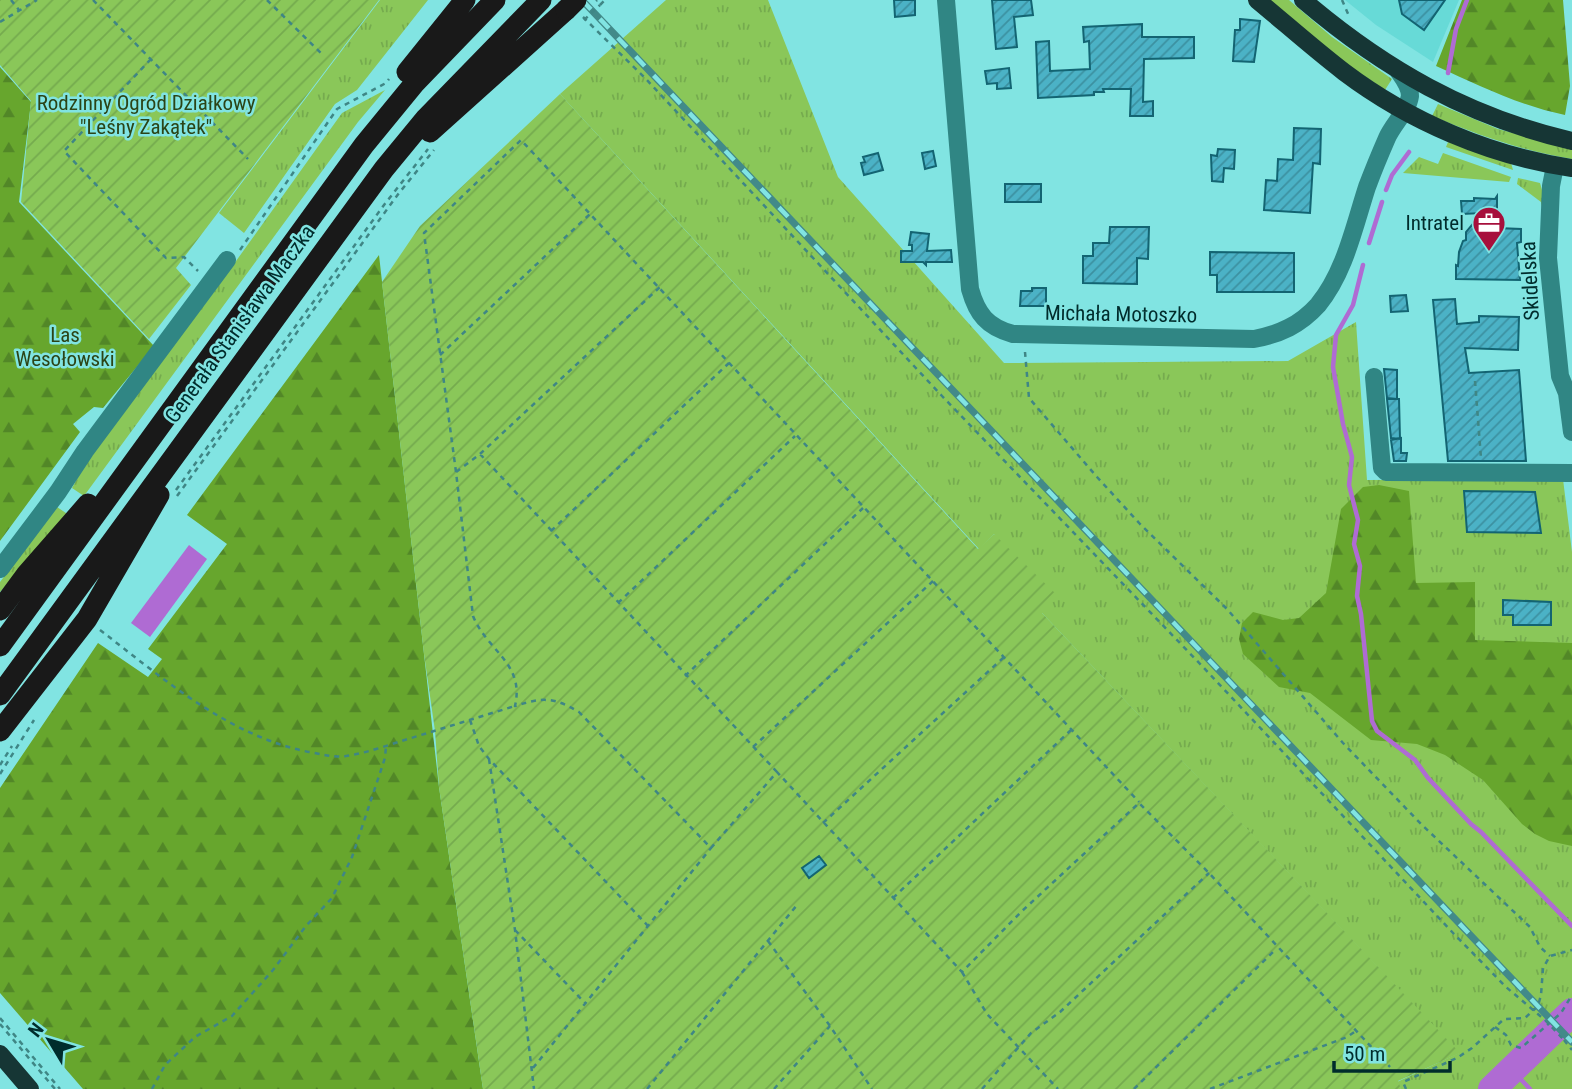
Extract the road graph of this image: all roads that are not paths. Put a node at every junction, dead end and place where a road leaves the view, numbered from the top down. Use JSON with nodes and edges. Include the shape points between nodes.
{"nodes":[{"id":1,"x":466,"y":0,"type":"edge"},
{"id":2,"x":495,"y":0,"type":"edge"},
{"id":3,"x":541,"y":0,"type":"edge"},
{"id":4,"x":946,"y":0,"type":"edge"},
{"id":5,"x":1258,"y":0,"type":"edge"},
{"id":6,"x":1311,"y":3,"type":"edge"},
{"id":7,"x":583,"y":7,"type":"edge"},
{"id":8,"x":1399,"y":72,"type":"junction"},
{"id":9,"x":1403,"y":111,"type":"junction"},
{"id":10,"x":1572,"y":141,"type":"edge"},
{"id":11,"x":1564,"y":167,"type":"edge"},
{"id":12,"x":318,"y":207,"type":"junction"},
{"id":13,"x":336,"y":234,"type":"junction"},
{"id":14,"x":227,"y":260,"type":"road end"},
{"id":15,"x":1374,"y":377,"type":"dead end"},
{"id":16,"x":1569,"y":393,"type":"edge"},
{"id":17,"x":210,"y":405,"type":"junction"},
{"id":18,"x":171,"y":411,"type":"junction"},
{"id":19,"x":1572,"y":432,"type":"edge"},
{"id":20,"x":1572,"y":473,"type":"edge"},
{"id":21,"x":0,"y":569,"type":"edge"},
{"id":22,"x":0,"y":610,"type":"edge"},
{"id":23,"x":0,"y":646,"type":"edge"},
{"id":24,"x":0,"y":695,"type":"edge"},
{"id":25,"x":0,"y":731,"type":"edge"},
{"id":26,"x":0,"y":1054,"type":"edge"},
{"id":27,"x":30,"y":1089,"type":"edge"}],
"edges":[{"from":1,"to":12,"type":"highway","via":[[365,125]]},
{"from":2,"to":12,"type":"highway","name":"Generała Stanisława Maczka","via":[[414,84]]},
{"from":3,"to":13,"type":"highway","name":"Generała Stanisława Maczka","via":[[426,118]]},
{"from":4,"to":9,"type":"street","name":"Michała Motoszko","via":[[970,289],[979,314],[989,325],[1013,334],[1254,339],[1287,330],[1316,307],[1337,275],[1383,146]]},
{"from":5,"to":9,"type":"main road","via":[[1344,72]]},
{"from":6,"to":8,"type":"main road"},
{"from":7,"to":13,"type":"highway","via":[[422,140]]},
{"from":8,"to":9,"type":"street","name":"Michała Motoszko","via":[[1410,94]]},
{"from":8,"to":10,"type":"main road","via":[[1501,121]]},
{"from":9,"to":11,"type":"main road","via":[[1456,136]]},
{"from":11,"to":16,"type":"street","name":"Skidelska","via":[[1551,186],[1548,258],[1560,376]]},
{"from":12,"to":18,"type":"highway","name":"Generała Stanisława Maczka"},
{"from":13,"to":17,"type":"highway","name":"Generała Stanisława Maczka"},
{"from":14,"to":21,"type":"street"},
{"from":15,"to":20,"type":"street","via":[[1382,468],[1391,473]]},
{"from":16,"to":19,"type":"street","name":"Skidelska"},
{"from":17,"to":24,"type":"highway","name":"Generała Stanisława Maczka"},
{"from":17,"to":25,"type":"highway","via":[[96,626]]},
{"from":18,"to":22,"type":"highway"},
{"from":18,"to":23,"type":"highway","name":"Generała Stanisława Maczka"},
{"from":26,"to":27,"type":"main road"}]}
